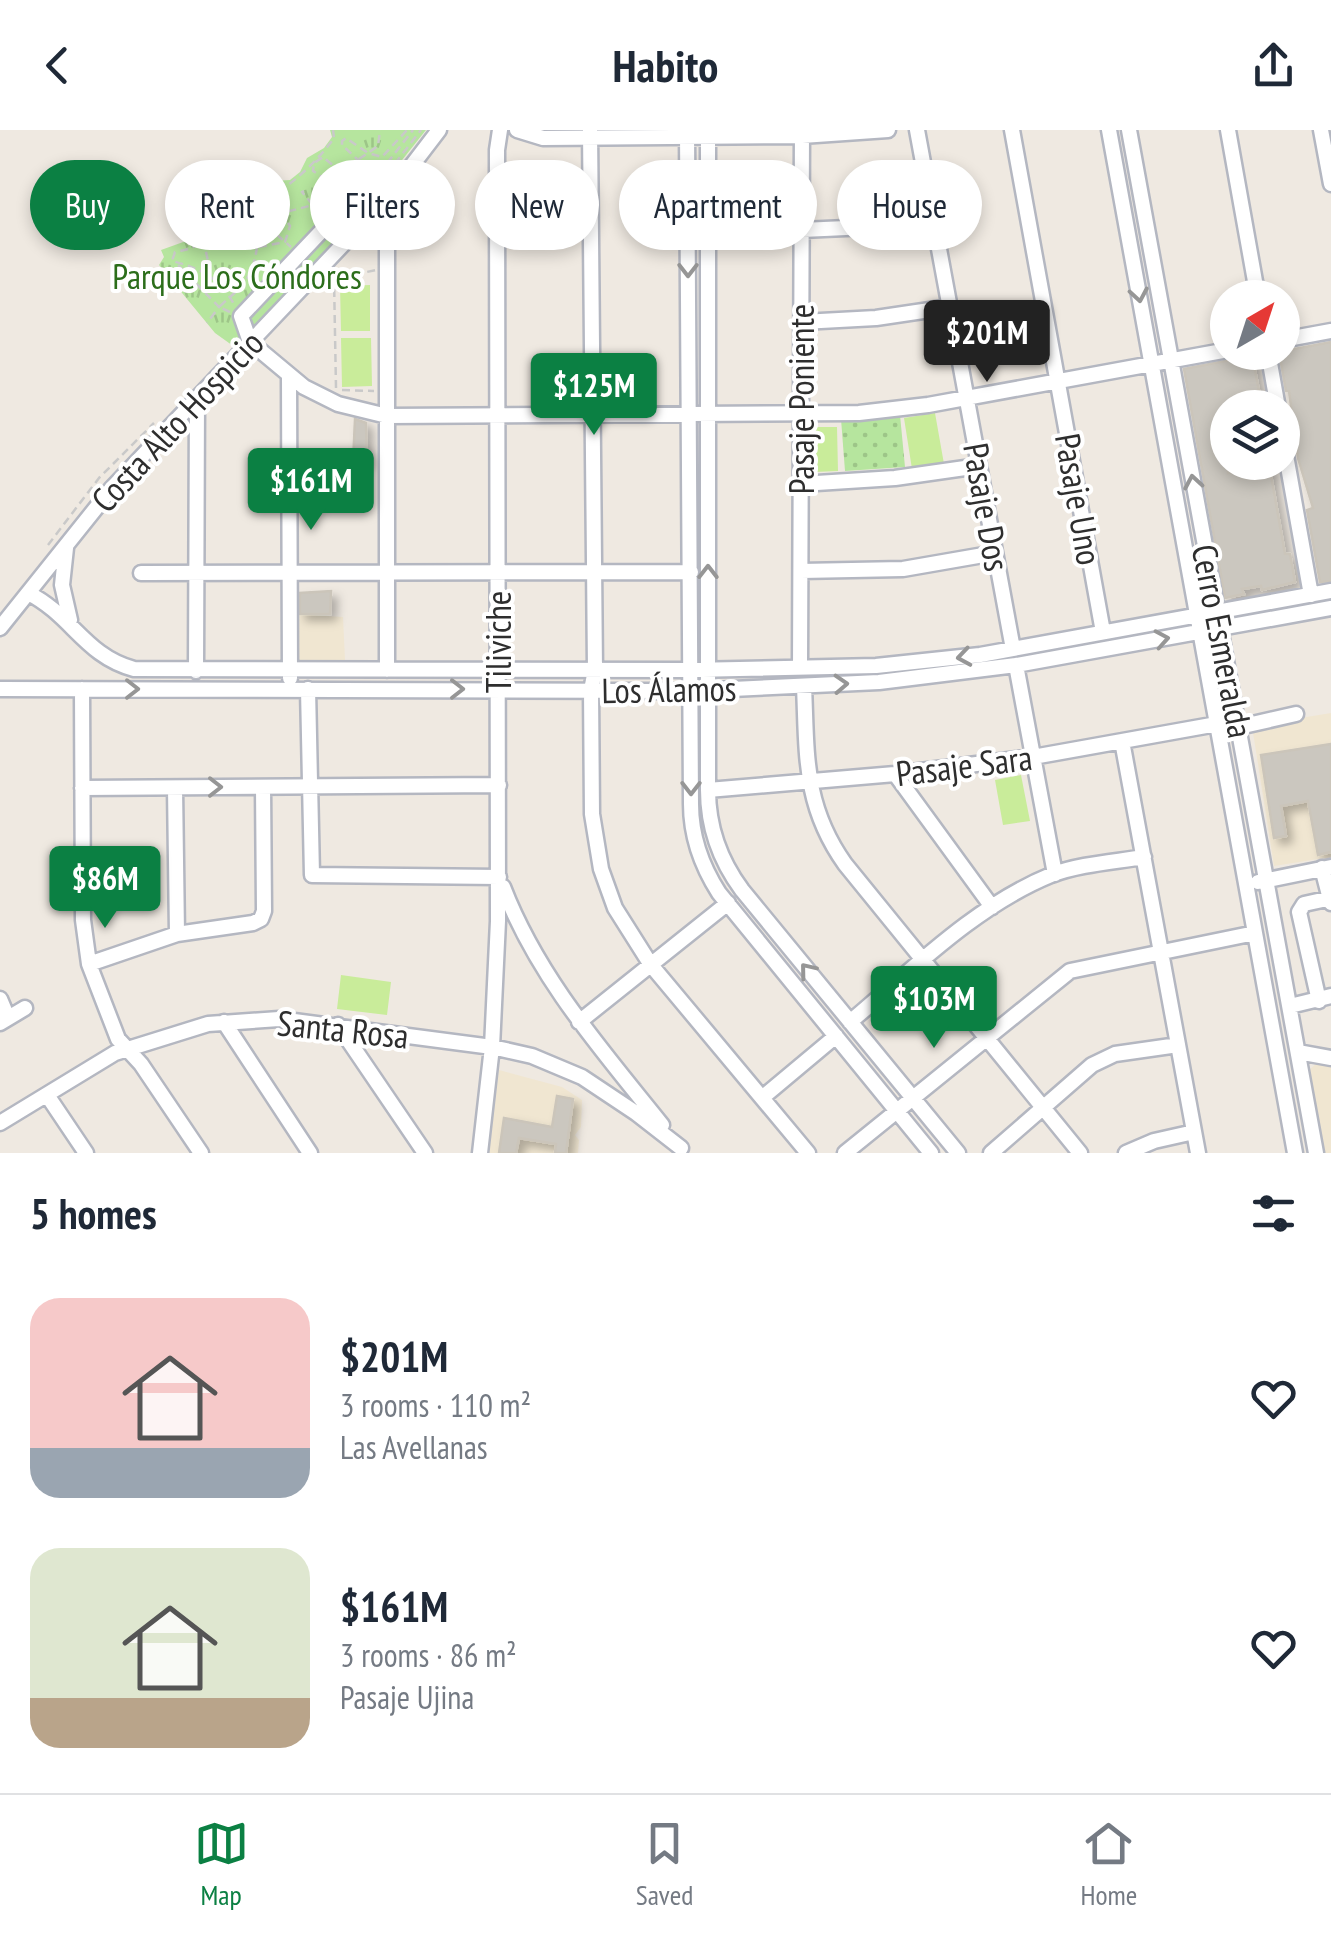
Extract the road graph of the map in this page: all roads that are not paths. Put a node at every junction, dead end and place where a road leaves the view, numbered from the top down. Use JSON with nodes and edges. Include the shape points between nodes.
{"nodes":[{"id":1,"x":440,"y":130,"type":"edge"},
{"id":2,"x":500,"y":130,"type":"edge"},
{"id":3,"x":517,"y":130,"type":"edge"},
{"id":4,"x":888,"y":130,"type":"edge"},
{"id":5,"x":918,"y":130,"type":"edge"},
{"id":6,"x":1012,"y":130,"type":"edge"},
{"id":7,"x":1109,"y":130,"type":"edge"},
{"id":8,"x":1129,"y":130,"type":"edge"},
{"id":9,"x":1228,"y":130,"type":"edge"},
{"id":10,"x":1321,"y":130,"type":"edge"},
{"id":11,"x":802,"y":133,"type":"edge"},
{"id":12,"x":590,"y":134,"type":"edge"},
{"id":13,"x":687,"y":134,"type":"edge"},
{"id":14,"x":708,"y":134,"type":"edge"},
{"id":15,"x":417,"y":160,"type":"edge"},
{"id":16,"x":802,"y":160,"type":"edge"},
{"id":17,"x":923,"y":160,"type":"edge"},
{"id":18,"x":1331,"y":184,"type":"edge"},
{"id":19,"x":310,"y":243,"type":"edge"},
{"id":20,"x":338,"y":250,"type":"edge"},
{"id":21,"x":387,"y":250,"type":"edge"},
{"id":22,"x":802,"y":250,"type":"edge"},
{"id":23,"x":940,"y":250,"type":"edge"},
{"id":24,"x":1255,"y":280,"type":"edge"},
{"id":25,"x":950,"y":307,"type":"junction"},
{"id":26,"x":802,"y":322,"type":"junction"},
{"id":27,"x":1331,"y":330,"type":"edge"},
{"id":28,"x":1300,"y":336,"type":"edge"},
{"id":29,"x":250,"y":342,"type":"junction"},
{"id":30,"x":1210,"y":353,"type":"edge"},
{"id":31,"x":1170,"y":360,"type":"junction"},
{"id":32,"x":1152,"y":364,"type":"junction"},
{"id":33,"x":289,"y":376,"type":"junction"},
{"id":34,"x":1057,"y":381,"type":"junction"},
{"id":35,"x":197,"y":398,"type":"junction"},
{"id":36,"x":967,"y":398,"type":"junction"},
{"id":37,"x":387,"y":416,"type":"junction"},
{"id":38,"x":498,"y":416,"type":"junction"},
{"id":39,"x":592,"y":416,"type":"junction"},
{"id":40,"x":689,"y":416,"type":"junction"},
{"id":41,"x":708,"y":416,"type":"junction"},
{"id":42,"x":801,"y":416,"type":"junction"},
{"id":43,"x":979,"y":466,"type":"junction"},
{"id":44,"x":1290,"y":480,"type":"edge"},
{"id":45,"x":801,"y":484,"type":"junction"},
{"id":46,"x":67,"y":542,"type":"junction"},
{"id":47,"x":995,"y":553,"type":"junction"},
{"id":48,"x":801,"y":571,"type":"junction"},
{"id":49,"x":141,"y":572,"type":"dead end"},
{"id":50,"x":197,"y":572,"type":"junction"},
{"id":51,"x":290,"y":572,"type":"junction"},
{"id":52,"x":387,"y":572,"type":"junction"},
{"id":53,"x":498,"y":572,"type":"junction"},
{"id":54,"x":594,"y":572,"type":"junction"},
{"id":55,"x":690,"y":572,"type":"junction"},
{"id":56,"x":1331,"y":591,"type":"edge"},
{"id":57,"x":28,"y":593,"type":"junction"},
{"id":58,"x":1311,"y":595,"type":"junction"},
{"id":59,"x":1331,"y":608,"type":"edge"},
{"id":60,"x":1198,"y":615,"type":"junction"},
{"id":61,"x":1218,"y":620,"type":"junction"},
{"id":62,"x":70,"y":622,"type":"junction"},
{"id":63,"x":0,"y":628,"type":"edge"},
{"id":64,"x":1102,"y":632,"type":"junction"},
{"id":65,"x":1200,"y":632,"type":"junction"},
{"id":66,"x":1014,"y":657,"type":"junction"},
{"id":67,"x":800,"y":668,"type":"junction"},
{"id":68,"x":387,"y":670,"type":"junction"},
{"id":69,"x":498,"y":670,"type":"junction"},
{"id":70,"x":595,"y":670,"type":"junction"},
{"id":71,"x":690,"y":670,"type":"junction"},
{"id":72,"x":708,"y":670,"type":"junction"},
{"id":73,"x":196,"y":671,"type":"junction"},
{"id":74,"x":290,"y":671,"type":"junction"},
{"id":75,"x":1230,"y":677,"type":"junction"},
{"id":76,"x":1210,"y":682,"type":"junction"},
{"id":77,"x":804,"y":686,"type":"junction"},
{"id":78,"x":82,"y":688,"type":"junction"},
{"id":79,"x":0,"y":689,"type":"edge"},
{"id":80,"x":290,"y":689,"type":"junction"},
{"id":81,"x":308,"y":689,"type":"junction"},
{"id":82,"x":498,"y":690,"type":"junction"},
{"id":83,"x":591,"y":690,"type":"junction"},
{"id":84,"x":690,"y":690,"type":"junction"},
{"id":85,"x":708,"y":690,"type":"junction"},
{"id":86,"x":1235,"y":702,"type":"junction"},
{"id":87,"x":1214,"y":706,"type":"junction"},
{"id":88,"x":1296,"y":714,"type":"dead end"},
{"id":89,"x":1217,"y":724,"type":"junction"},
{"id":90,"x":1239,"y":727,"type":"junction"},
{"id":91,"x":1122,"y":741,"type":"junction"},
{"id":92,"x":1033,"y":757,"type":"junction"},
{"id":93,"x":895,"y":774,"type":"junction"},
{"id":94,"x":808,"y":781,"type":"junction"},
{"id":95,"x":499,"y":785,"type":"junction"},
{"id":96,"x":309,"y":786,"type":"junction"},
{"id":97,"x":263,"y":787,"type":"junction"},
{"id":98,"x":82,"y":788,"type":"junction"},
{"id":99,"x":176,"y":788,"type":"junction"},
{"id":100,"x":708,"y":790,"type":"junction"},
{"id":101,"x":1144,"y":857,"type":"junction"},
{"id":102,"x":1326,"y":867,"type":"edge"},
{"id":103,"x":1055,"y":874,"type":"junction"},
{"id":104,"x":499,"y":877,"type":"junction"},
{"id":105,"x":1266,"y":880,"type":"junction"},
{"id":106,"x":1247,"y":884,"type":"junction"},
{"id":107,"x":1331,"y":900,"type":"edge"},
{"id":108,"x":728,"y":903,"type":"junction"},
{"id":109,"x":992,"y":907,"type":"junction"},
{"id":110,"x":1255,"y":932,"type":"junction"},
{"id":111,"x":177,"y":934,"type":"junction"},
{"id":112,"x":1161,"y":951,"type":"junction"},
{"id":113,"x":1280,"y":958,"type":"junction"},
{"id":114,"x":924,"y":961,"type":"junction"},
{"id":115,"x":89,"y":964,"type":"junction"},
{"id":116,"x":651,"y":965,"type":"junction"},
{"id":117,"x":1325,"y":998,"type":"edge"},
{"id":118,"x":0,"y":999,"type":"edge"},
{"id":119,"x":1290,"y":1006,"type":"junction"},
{"id":120,"x":25,"y":1008,"type":"dead end"},
{"id":121,"x":4,"y":1020,"type":"edge"},
{"id":122,"x":224,"y":1022,"type":"junction"},
{"id":123,"x":580,"y":1022,"type":"junction"},
{"id":124,"x":850,"y":1022,"type":"junction"},
{"id":125,"x":338,"y":1025,"type":"junction"},
{"id":126,"x":836,"y":1036,"type":"junction"},
{"id":127,"x":986,"y":1037,"type":"junction"},
{"id":128,"x":1178,"y":1045,"type":"junction"},
{"id":129,"x":492,"y":1047,"type":"junction"},
{"id":130,"x":128,"y":1050,"type":"junction"},
{"id":131,"x":1298,"y":1052,"type":"junction"},
{"id":132,"x":1331,"y":1058,"type":"edge"},
{"id":133,"x":47,"y":1095,"type":"junction"},
{"id":134,"x":762,"y":1098,"type":"junction"},
{"id":135,"x":912,"y":1098,"type":"junction"},
{"id":136,"x":1042,"y":1106,"type":"junction"},
{"id":137,"x":896,"y":1110,"type":"junction"},
{"id":138,"x":0,"y":1123,"type":"edge"},
{"id":139,"x":1194,"y":1132,"type":"junction"},
{"id":140,"x":683,"y":1151,"type":"edge"},
{"id":141,"x":86,"y":1153,"type":"edge"},
{"id":142,"x":201,"y":1153,"type":"edge"},
{"id":143,"x":310,"y":1153,"type":"edge"},
{"id":144,"x":425,"y":1153,"type":"edge"},
{"id":145,"x":480,"y":1153,"type":"edge"},
{"id":146,"x":808,"y":1153,"type":"edge"},
{"id":147,"x":845,"y":1153,"type":"edge"},
{"id":148,"x":931,"y":1153,"type":"edge"},
{"id":149,"x":958,"y":1153,"type":"edge"},
{"id":150,"x":991,"y":1153,"type":"edge"},
{"id":151,"x":1080,"y":1153,"type":"edge"},
{"id":152,"x":1126,"y":1153,"type":"edge"},
{"id":153,"x":1198,"y":1153,"type":"edge"},
{"id":154,"x":1295,"y":1153,"type":"edge"},
{"id":155,"x":1316,"y":1153,"type":"edge"}],
"edges":[{"from":1,"to":15,"type":"street","name":"Costa Alto Hospicio"},
{"from":2,"to":38,"type":"street","name":"Tiliviche"},
{"from":3,"to":12,"type":"street","via":[[544,138]]},
{"from":4,"to":11,"type":"street"},
{"from":5,"to":17,"type":"street","name":"Pasaje Dos"},
{"from":6,"to":34,"type":"street","name":"Pasaje Uno"},
{"from":7,"to":32,"type":"street","name":"Cerro Esmeralda","one_way":true},
{"from":8,"to":31,"type":"street","name":"Cerro Esmeralda"},
{"from":9,"to":24,"type":"street"},
{"from":10,"to":18,"type":"street"},
{"from":11,"to":14,"type":"street"},
{"from":11,"to":16,"type":"street","name":"Pasaje Poniente"},
{"from":12,"to":13,"type":"street"},
{"from":12,"to":39,"type":"street"},
{"from":13,"to":14,"type":"street"},
{"from":13,"to":40,"type":"street","one_way":true},
{"from":14,"to":41,"type":"street"},
{"from":19,"to":29,"type":"street","via":[[240,316]]},
{"from":20,"to":29,"type":"street","name":"Costa Alto Hospicio"},
{"from":21,"to":37,"type":"street"},
{"from":22,"to":26,"type":"street","name":"Pasaje Poniente"},
{"from":23,"to":25,"type":"street","name":"Pasaje Dos"},
{"from":25,"to":26,"type":"street"},
{"from":25,"to":36,"type":"street","name":"Pasaje Dos"},
{"from":26,"to":42,"type":"street","name":"Pasaje Poniente"},
{"from":27,"to":28,"type":"street"},
{"from":29,"to":33,"type":"street"},
{"from":29,"to":35,"type":"street","name":"Costa Alto Hospicio"},
{"from":30,"to":31,"type":"street"},
{"from":31,"to":32,"type":"street"},
{"from":61,"to":31,"type":"street","name":"Cerro Esmeralda","one_way":true},
{"from":32,"to":34,"type":"street"},
{"from":32,"to":60,"type":"street","name":"Cerro Esmeralda"},
{"from":33,"to":37,"type":"street","via":[[338,404]]},
{"from":33,"to":51,"type":"street"},
{"from":34,"to":36,"type":"street"},
{"from":34,"to":64,"type":"street","name":"Pasaje Uno"},
{"from":35,"to":46,"type":"street","name":"Costa Alto Hospicio"},
{"from":35,"to":50,"type":"street"},
{"from":36,"to":42,"type":"street"},
{"from":36,"to":43,"type":"street","name":"Pasaje Dos"},
{"from":37,"to":38,"type":"street"},
{"from":37,"to":52,"type":"street"},
{"from":38,"to":39,"type":"street"},
{"from":38,"to":53,"type":"street","name":"Tiliviche"},
{"from":39,"to":40,"type":"street"},
{"from":39,"to":54,"type":"street"},
{"from":40,"to":41,"type":"street"},
{"from":40,"to":55,"type":"street"},
{"from":41,"to":42,"type":"street"},
{"from":72,"to":41,"type":"street","one_way":true},
{"from":42,"to":45,"type":"street","name":"Pasaje Poniente"},
{"from":43,"to":45,"type":"street"},
{"from":43,"to":47,"type":"street","name":"Pasaje Dos"},
{"from":44,"to":58,"type":"street"},
{"from":45,"to":48,"type":"street","name":"Pasaje Poniente"},
{"from":46,"to":57,"type":"street","name":"Costa Alto Hospicio"},
{"from":46,"to":62,"type":"street","via":[[62,586]]},
{"from":47,"to":48,"type":"street","via":[[903,569]]},
{"from":47,"to":66,"type":"street","name":"Pasaje Dos"},
{"from":48,"to":67,"type":"street","name":"Pasaje Poniente"},
{"from":49,"to":50,"type":"street"},
{"from":50,"to":51,"type":"street"},
{"from":50,"to":73,"type":"street"},
{"from":51,"to":52,"type":"street"},
{"from":51,"to":74,"type":"street"},
{"from":52,"to":53,"type":"street"},
{"from":52,"to":68,"type":"street"},
{"from":53,"to":54,"type":"street"},
{"from":53,"to":69,"type":"street","name":"Tiliviche"},
{"from":54,"to":55,"type":"street"},
{"from":54,"to":70,"type":"street"},
{"from":55,"to":71,"type":"street"},
{"from":56,"to":58,"type":"street","name":"Los Álamos"},
{"from":57,"to":62,"type":"street","name":"Los Álamos"},
{"from":57,"to":63,"type":"street","name":"Costa Alto Hospicio"},
{"from":58,"to":61,"type":"street","name":"Los Álamos"},
{"from":59,"to":61,"type":"street","name":"Los Álamos"},
{"from":60,"to":61,"type":"street","name":"Los Álamos"},
{"from":60,"to":64,"type":"street","name":"Los Álamos"},
{"from":60,"to":65,"type":"street","name":"Cerro Esmeralda"},
{"from":61,"to":65,"type":"street","name":"Los Álamos"},
{"from":61,"to":75,"type":"street","name":"Cerro Esmeralda"},
{"from":62,"to":73,"type":"street","name":"Los Álamos","via":[[90,648],[122,666]]},
{"from":64,"to":66,"type":"street","name":"Los Álamos"},
{"from":66,"to":65,"type":"street","name":"Los Álamos","one_way":true},
{"from":65,"to":76,"type":"street","name":"Cerro Esmeralda"},
{"from":66,"to":67,"type":"street","name":"Los Álamos","one_way":true},
{"from":77,"to":66,"type":"street","name":"Los Álamos","one_way":true,"via":[[917,678]]},
{"from":66,"to":92,"type":"street","name":"Pasaje Dos"},
{"from":67,"to":72,"type":"street","name":"Los Álamos"},
{"from":68,"to":69,"type":"street","name":"Los Álamos"},
{"from":68,"to":74,"type":"street","name":"Los Álamos"},
{"from":69,"to":70,"type":"street","name":"Los Álamos"},
{"from":69,"to":82,"type":"street","name":"Tiliviche"},
{"from":70,"to":71,"type":"street","name":"Los Álamos"},
{"from":70,"to":83,"type":"street"},
{"from":71,"to":72,"type":"street","name":"Los Álamos"},
{"from":71,"to":84,"type":"street"},
{"from":72,"to":85,"type":"street"},
{"from":73,"to":74,"type":"street","name":"Los Álamos"},
{"from":74,"to":80,"type":"street"},
{"from":75,"to":76,"type":"street"},
{"from":75,"to":86,"type":"street","name":"Cerro Esmeralda"},
{"from":76,"to":87,"type":"street","name":"Cerro Esmeralda"},
{"from":77,"to":85,"type":"street","name":"Los Álamos"},
{"from":77,"to":94,"type":"street"},
{"from":78,"to":79,"type":"street","name":"Los Álamos"},
{"from":78,"to":80,"type":"street","name":"Los Álamos","one_way":true},
{"from":78,"to":98,"type":"street"},
{"from":80,"to":81,"type":"street","name":"Los Álamos"},
{"from":81,"to":82,"type":"street","name":"Los Álamos","one_way":true},
{"from":81,"to":96,"type":"street"},
{"from":82,"to":83,"type":"street","name":"Los Álamos"},
{"from":82,"to":95,"type":"street","name":"Tiliviche"},
{"from":83,"to":84,"type":"street","name":"Los Álamos"},
{"from":83,"to":116,"type":"street","via":[[598,858],[615,908]]},
{"from":84,"to":85,"type":"street","name":"Los Álamos"},
{"from":84,"to":108,"type":"street","one_way":true,"via":[[692,831],[705,870]]},
{"from":85,"to":100,"type":"street"},
{"from":86,"to":87,"type":"street"},
{"from":86,"to":90,"type":"street","name":"Cerro Esmeralda"},
{"from":87,"to":89,"type":"street","name":"Cerro Esmeralda"},
{"from":88,"to":90,"type":"street"},
{"from":89,"to":91,"type":"street","name":"Pasaje Sara"},
{"from":89,"to":106,"type":"street","name":"Cerro Esmeralda"},
{"from":90,"to":105,"type":"street","name":"Cerro Esmeralda"},
{"from":91,"to":92,"type":"street","name":"Pasaje Sara"},
{"from":91,"to":101,"type":"street"},
{"from":92,"to":93,"type":"street","name":"Pasaje Sara"},
{"from":92,"to":103,"type":"street","name":"Pasaje Dos"},
{"from":93,"to":94,"type":"street","name":"Pasaje Sara"},
{"from":93,"to":109,"type":"street"},
{"from":94,"to":100,"type":"street","name":"Pasaje Sara"},
{"from":94,"to":114,"type":"street","via":[[835,850]]},
{"from":95,"to":96,"type":"street"},
{"from":95,"to":104,"type":"street","name":"Tiliviche"},
{"from":96,"to":97,"type":"street"},
{"from":96,"to":104,"type":"street","via":[[312,875]]},
{"from":99,"to":97,"type":"street","one_way":true},
{"from":97,"to":111,"type":"street","via":[[263,916]]},
{"from":98,"to":99,"type":"street"},
{"from":98,"to":115,"type":"street"},
{"from":99,"to":111,"type":"street"},
{"from":124,"to":100,"type":"street","one_way":true,"via":[[726,867]]},
{"from":101,"to":103,"type":"street"},
{"from":101,"to":112,"type":"street"},
{"from":102,"to":105,"type":"street"},
{"from":102,"to":107,"type":"street"},
{"from":103,"to":109,"type":"street"},
{"from":104,"to":123,"type":"street","via":[[532,950]]},
{"from":104,"to":129,"type":"street","name":"Tiliviche"},
{"from":105,"to":106,"type":"street"},
{"from":105,"to":113,"type":"street","name":"Cerro Esmeralda"},
{"from":106,"to":110,"type":"street","name":"Cerro Esmeralda"},
{"from":107,"to":117,"type":"street","via":[[1304,904],[1300,912]]},
{"from":108,"to":116,"type":"street"},
{"from":108,"to":126,"type":"street"},
{"from":109,"to":114,"type":"street"},
{"from":110,"to":112,"type":"street"},
{"from":110,"to":113,"type":"street"},
{"from":110,"to":154,"type":"street","name":"Cerro Esmeralda"},
{"from":111,"to":115,"type":"street"},
{"from":112,"to":127,"type":"street","via":[[1070,971]]},
{"from":112,"to":128,"type":"street"},
{"from":113,"to":119,"type":"street","name":"Cerro Esmeralda"},
{"from":114,"to":124,"type":"street"},
{"from":114,"to":127,"type":"street"},
{"from":115,"to":130,"type":"street","via":[[115,1034]]},
{"from":116,"to":123,"type":"street"},
{"from":116,"to":134,"type":"street"},
{"from":117,"to":119,"type":"street"},
{"from":118,"to":121,"type":"street"},
{"from":119,"to":131,"type":"street","name":"Cerro Esmeralda"},
{"from":120,"to":121,"type":"street"},
{"from":122,"to":125,"type":"street","name":"Santa Rosa"},
{"from":122,"to":130,"type":"street","name":"Santa Rosa"},
{"from":122,"to":143,"type":"street"},
{"from":123,"to":140,"type":"street"},
{"from":124,"to":135,"type":"street"},
{"from":125,"to":129,"type":"street","name":"Santa Rosa"},
{"from":125,"to":144,"type":"street"},
{"from":126,"to":134,"type":"street"},
{"from":126,"to":137,"type":"street"},
{"from":127,"to":135,"type":"street"},
{"from":127,"to":136,"type":"street"},
{"from":128,"to":136,"type":"street","via":[[1102,1059]]},
{"from":128,"to":139,"type":"street"},
{"from":129,"to":140,"type":"street","name":"Santa Rosa","via":[[582,1077]]},
{"from":129,"to":145,"type":"street","name":"Tiliviche"},
{"from":130,"to":133,"type":"street","name":"Santa Rosa"},
{"from":130,"to":142,"type":"street"},
{"from":131,"to":132,"type":"street"},
{"from":131,"to":155,"type":"street","name":"Cerro Esmeralda"},
{"from":133,"to":138,"type":"street","name":"Santa Rosa"},
{"from":133,"to":141,"type":"street"},
{"from":134,"to":146,"type":"street"},
{"from":135,"to":137,"type":"street"},
{"from":135,"to":149,"type":"street"},
{"from":136,"to":150,"type":"street"},
{"from":136,"to":151,"type":"street"},
{"from":137,"to":147,"type":"street"},
{"from":137,"to":148,"type":"street"},
{"from":139,"to":152,"type":"street"},
{"from":139,"to":153,"type":"street"}]}
